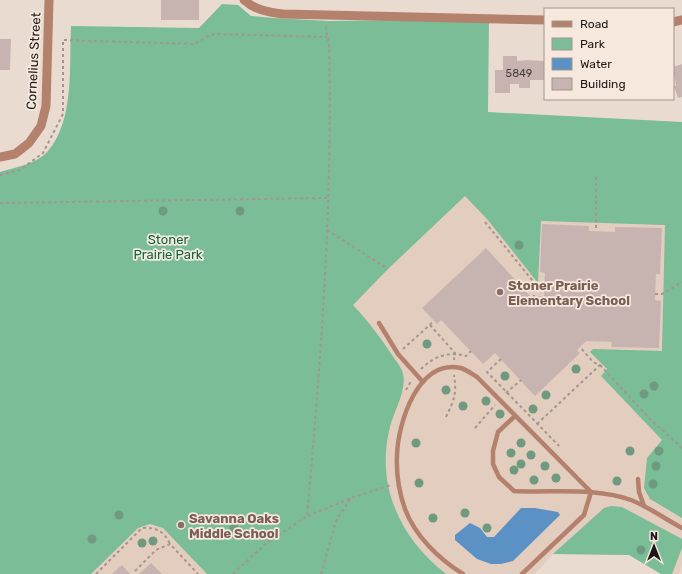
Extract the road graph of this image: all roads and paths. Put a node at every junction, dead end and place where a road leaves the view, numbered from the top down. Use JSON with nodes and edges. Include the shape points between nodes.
{"nodes":[{"id":1,"x":49,"y":0,"type":"edge"},
{"id":2,"x":244,"y":0,"type":"edge"},
{"id":3,"x":326,"y":15,"type":"junction"},
{"id":4,"x":544,"y":20,"type":"edge"},
{"id":5,"x":327,"y":37,"type":"junction"},
{"id":6,"x":63,"y":40,"type":"dead end"},
{"id":7,"x":0,"y":157,"type":"edge"},
{"id":8,"x":596,"y":177,"type":"dead end"},
{"id":9,"x":327,"y":198,"type":"junction"},
{"id":10,"x":0,"y":203,"type":"edge"},
{"id":11,"x":485,"y":222,"type":"dead end"},
{"id":12,"x":326,"y":229,"type":"junction"},
{"id":13,"x":596,"y":231,"type":"dead end"},
{"id":14,"x":388,"y":269,"type":"dead end"},
{"id":15,"x":682,"y":282,"type":"edge"},
{"id":16,"x":655,"y":294,"type":"dead end"},
{"id":17,"x":534,"y":296,"type":"dead end"},
{"id":18,"x":434,"y":321,"type":"dead end"},
{"id":19,"x":380,"y":323,"type":"dead end"},
{"id":20,"x":580,"y":347,"type":"dead end"},
{"id":21,"x":470,"y":351,"type":"dead end"},
{"id":22,"x":398,"y":354,"type":"junction"},
{"id":23,"x":501,"y":360,"type":"dead end"},
{"id":24,"x":600,"y":365,"type":"junction"},
{"id":25,"x":416,"y":374,"type":"junction"},
{"id":26,"x":423,"y":382,"type":"junction"},
{"id":27,"x":404,"y":393,"type":"dead end"},
{"id":28,"x":515,"y":416,"type":"junction"},
{"id":29,"x":538,"y":424,"type":"junction"},
{"id":30,"x":530,"y":431,"type":"junction"},
{"id":31,"x":559,"y":446,"type":"dead end"},
{"id":32,"x":682,"y":448,"type":"edge"},
{"id":33,"x":390,"y":478,"type":"dead end"},
{"id":34,"x":638,"y":479,"type":"dead end"},
{"id":35,"x":391,"y":485,"type":"junction"},
{"id":36,"x":392,"y":491,"type":"dead end"},
{"id":37,"x":591,"y":492,"type":"junction"},
{"id":38,"x":351,"y":498,"type":"junction"},
{"id":39,"x":644,"y":506,"type":"junction"},
{"id":40,"x":307,"y":516,"type":"junction"},
{"id":41,"x":682,"y":528,"type":"edge"},
{"id":42,"x":170,"y":544,"type":"junction"},
{"id":43,"x":136,"y":571,"type":"dead end"},
{"id":44,"x":96,"y":574,"type":"edge"},
{"id":45,"x":198,"y":574,"type":"edge"},
{"id":46,"x":232,"y":574,"type":"edge"},
{"id":47,"x":321,"y":574,"type":"edge"},
{"id":48,"x":463,"y":574,"type":"edge"},
{"id":49,"x":522,"y":574,"type":"edge"}],
"edges":[{"from":1,"to":7,"type":"street","name":"Cornelius Street","via":[[46,106],[41,126],[28,143],[15,154]]},
{"from":2,"to":3,"type":"street","via":[[265,11]]},
{"from":3,"to":4,"type":"street"},
{"from":3,"to":5,"type":"path"},
{"from":5,"to":6,"type":"path","via":[[217,34],[194,44]]},
{"from":5,"to":9,"type":"path","via":[[330,43],[331,118]]},
{"from":8,"to":13,"type":"path"},
{"from":9,"to":10,"type":"path"},
{"from":9,"to":12,"type":"path"},
{"from":11,"to":17,"type":"path","via":[[532,280]]},
{"from":12,"to":14,"type":"path"},
{"from":12,"to":40,"type":"path","via":[[315,428]]},
{"from":15,"to":16,"type":"path","via":[[662,294]]},
{"from":18,"to":22,"type":"path"},
{"from":19,"to":22,"type":"lane"},
{"from":20,"to":24,"type":"path","via":[[593,362]]},
{"from":21,"to":25,"type":"path","via":[[466,356],[445,354],[427,363]]},
{"from":22,"to":25,"type":"lane"},
{"from":23,"to":29,"type":"path","via":[[487,372]]},
{"from":24,"to":29,"type":"path"},
{"from":24,"to":32,"type":"path","via":[[650,419]]},
{"from":25,"to":26,"type":"lane"},
{"from":25,"to":27,"type":"path"},
{"from":26,"to":28,"type":"lane","via":[[437,370],[453,367],[463,369],[477,377]]},
{"from":26,"to":48,"type":"lane","via":[[410,400],[400,427],[398,483],[406,510],[418,534],[433,551]]},
{"from":28,"to":30,"type":"lane"},
{"from":28,"to":37,"type":"lane","via":[[496,437],[493,464],[499,477],[514,491]]},
{"from":29,"to":30,"type":"path"},
{"from":29,"to":31,"type":"path"},
{"from":30,"to":37,"type":"lane"},
{"from":33,"to":35,"type":"path"},
{"from":34,"to":39,"type":"lane"},
{"from":35,"to":36,"type":"path"},
{"from":35,"to":38,"type":"path"},
{"from":37,"to":39,"type":"lane","via":[[613,495]]},
{"from":37,"to":49,"type":"lane","via":[[584,515]]},
{"from":38,"to":40,"type":"path"},
{"from":38,"to":47,"type":"path","via":[[336,521]]},
{"from":39,"to":41,"type":"lane"},
{"from":40,"to":46,"type":"path","via":[[264,545]]},
{"from":42,"to":43,"type":"path","via":[[156,550]]},
{"from":42,"to":44,"type":"path","via":[[161,531],[151,527],[142,528]]},
{"from":42,"to":45,"type":"path"}]}
